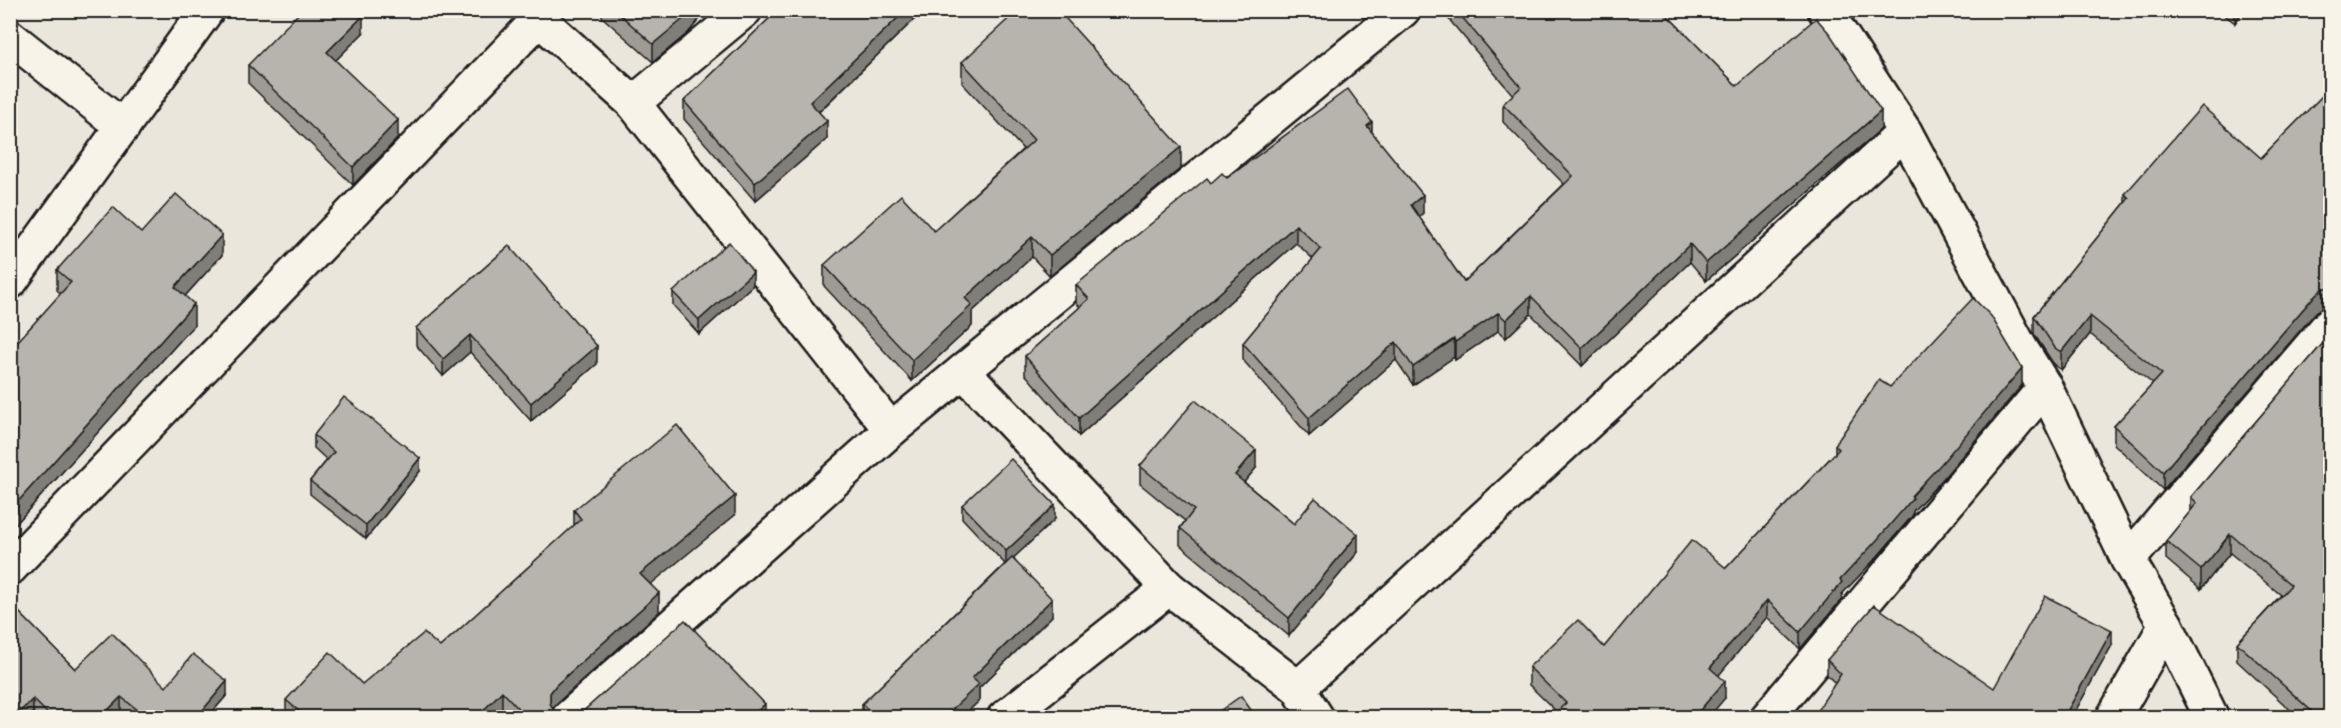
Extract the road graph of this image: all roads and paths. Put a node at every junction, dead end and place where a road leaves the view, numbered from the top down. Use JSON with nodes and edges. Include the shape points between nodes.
{"nodes":[{"id":1,"x":207,"y":10,"type":"edge"},
{"id":2,"x":745,"y":10,"type":"edge"},
{"id":3,"x":1403,"y":10,"type":"edge"},
{"id":4,"x":1825,"y":10,"type":"edge"},
{"id":5,"x":536,"y":15,"type":"edge"},
{"id":6,"x":10,"y":37,"type":"edge"},
{"id":7,"x":633,"y":103,"type":"junction"},
{"id":8,"x":123,"y":127,"type":"junction"},
{"id":9,"x":1905,"y":132,"type":"junction"},
{"id":10,"x":10,"y":282,"type":"edge"},
{"id":11,"x":2331,"y":324,"type":"edge"},
{"id":12,"x":963,"y":371,"type":"junction"},
{"id":13,"x":2045,"y":387,"type":"junction"},
{"id":14,"x":891,"y":430,"type":"junction"},
{"id":15,"x":2128,"y":560,"type":"junction"},
{"id":16,"x":10,"y":568,"type":"edge"},
{"id":17,"x":1169,"y":588,"type":"junction"},
{"id":18,"x":2166,"y":625,"type":"junction"},
{"id":19,"x":1298,"y":688,"type":"junction"},
{"id":20,"x":568,"y":717,"type":"edge"},
{"id":21,"x":1004,"y":717,"type":"edge"},
{"id":22,"x":1317,"y":717,"type":"edge"},
{"id":23,"x":1767,"y":717,"type":"edge"},
{"id":24,"x":2113,"y":717,"type":"edge"},
{"id":25,"x":2212,"y":717,"type":"edge"}],
"edges":[{"from":1,"to":8,"type":"street"},
{"from":2,"to":7,"type":"street"},
{"from":3,"to":12,"type":"street"},
{"from":4,"to":9,"type":"street"},
{"from":5,"to":7,"type":"street"},
{"from":5,"to":16,"type":"street"},
{"from":6,"to":8,"type":"street"},
{"from":7,"to":14,"type":"street"},
{"from":8,"to":10,"type":"street"},
{"from":9,"to":13,"type":"street"},
{"from":9,"to":19,"type":"street"},
{"from":11,"to":15,"type":"street"},
{"from":12,"to":14,"type":"street"},
{"from":12,"to":17,"type":"street"},
{"from":13,"to":15,"type":"street"},
{"from":13,"to":23,"type":"street"},
{"from":14,"to":20,"type":"street"},
{"from":15,"to":18,"type":"street"},
{"from":17,"to":19,"type":"street"},
{"from":17,"to":21,"type":"street"},
{"from":18,"to":24,"type":"street"},
{"from":18,"to":25,"type":"street"},
{"from":19,"to":22,"type":"street"}]}
